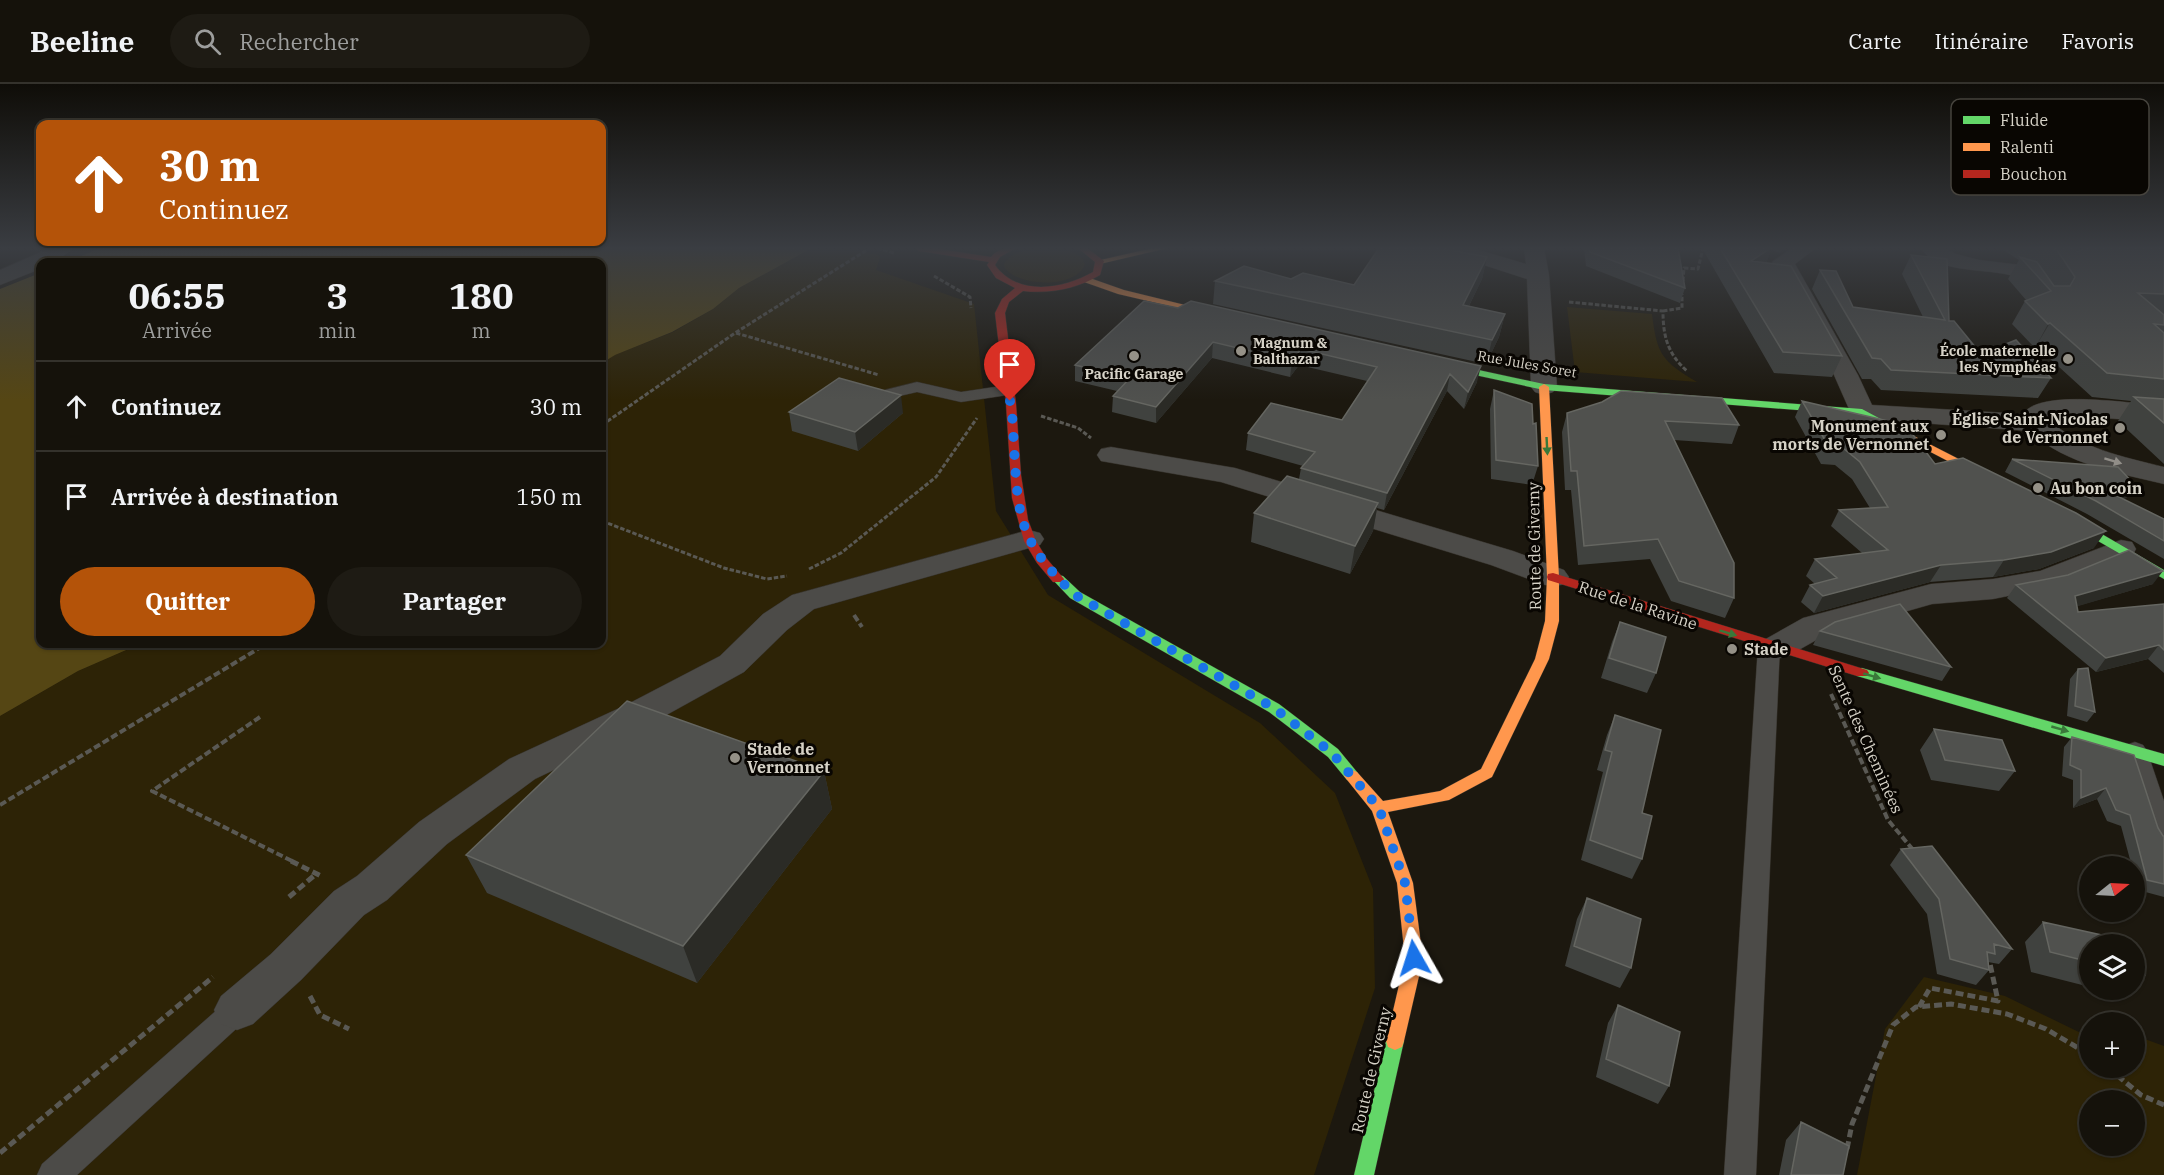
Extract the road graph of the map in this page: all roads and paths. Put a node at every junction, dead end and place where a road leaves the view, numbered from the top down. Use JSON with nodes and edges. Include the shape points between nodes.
{"nodes":[{"id":1,"x":789,"y":299,"type":"edge"},
{"id":2,"x":970,"y":299,"type":"edge"},
{"id":3,"x":1008,"y":299,"type":"edge"},
{"id":4,"x":1151,"y":299,"type":"edge"},
{"id":5,"x":1539,"y":299,"type":"joint"},
{"id":6,"x":1682,"y":299,"type":"edge"},
{"id":7,"x":1799,"y":299,"type":"edge"},
{"id":8,"x":1663,"y":311,"type":"junction"},
{"id":9,"x":972,"y":319,"type":"dead end"},
{"id":10,"x":1237,"y":319,"type":"edge"},
{"id":11,"x":735,"y":333,"type":"junction"},
{"id":12,"x":1423,"y":361,"type":"edge"},
{"id":13,"x":1691,"y":374,"type":"dead end"},
{"id":14,"x":917,"y":387,"type":"junction"},
{"id":15,"x":1544,"y":387,"type":"junction"},
{"id":16,"x":891,"y":393,"type":"edge"},
{"id":17,"x":980,"y":394,"type":"junction"},
{"id":18,"x":1009,"y":398,"type":"junction"},
{"id":19,"x":1862,"y":412,"type":"junction"},
{"id":20,"x":2164,"y":414,"type":"edge"},
{"id":21,"x":606,"y":422,"type":"edge"},
{"id":22,"x":2036,"y":423,"type":"junction"},
{"id":23,"x":1111,"y":455,"type":"joint"},
{"id":24,"x":2164,"y":476,"type":"edge"},
{"id":25,"x":2005,"y":487,"type":"edge"},
{"id":26,"x":2046,"y":507,"type":"edge"},
{"id":27,"x":606,"y":524,"type":"edge"},
{"id":28,"x":1029,"y":539,"type":"junction"},
{"id":29,"x":2121,"y":549,"type":"junction"},
{"id":30,"x":805,"y":571,"type":"dead end"},
{"id":31,"x":797,"y":574,"type":"dead end"},
{"id":32,"x":2164,"y":575,"type":"edge"},
{"id":33,"x":1553,"y":577,"type":"junction"},
{"id":34,"x":1773,"y":647,"type":"junction"},
{"id":35,"x":259,"y":648,"type":"edge"},
{"id":36,"x":1817,"y":660,"type":"junction"},
{"id":37,"x":260,"y":717,"type":"dead end"},
{"id":38,"x":2135,"y":751,"type":"junction"},
{"id":39,"x":2164,"y":760,"type":"edge"},
{"id":40,"x":0,"y":805,"type":"edge"},
{"id":41,"x":1379,"y":808,"type":"junction"},
{"id":42,"x":2164,"y":838,"type":"edge"},
{"id":43,"x":1916,"y":855,"type":"edge"},
{"id":44,"x":316,"y":874,"type":"junction"},
{"id":45,"x":334,"y":882,"type":"dead end"},
{"id":46,"x":289,"y":897,"type":"dead end"},
{"id":47,"x":1989,"y":956,"type":"edge"},
{"id":48,"x":217,"y":976,"type":"dead end"},
{"id":49,"x":1919,"y":1006,"type":"junction"},
{"id":50,"x":237,"y":1010,"type":"joint"},
{"id":51,"x":2079,"y":1048,"type":"edge"},
{"id":52,"x":2120,"y":1078,"type":"edge"},
{"id":53,"x":2164,"y":1105,"type":"edge"},
{"id":54,"x":0,"y":1153,"type":"edge"},
{"id":55,"x":1846,"y":1155,"type":"edge"},
{"id":56,"x":53,"y":1175,"type":"edge"},
{"id":57,"x":1364,"y":1175,"type":"edge"},
{"id":58,"x":1740,"y":1175,"type":"edge"}],
"edges":[{"from":1,"to":11,"type":"path"},
{"from":2,"to":9,"type":"path"},
{"from":3,"to":18,"type":"main road","via":[[1000,313]]},
{"from":4,"to":10,"type":"main road"},
{"from":5,"to":8,"type":"path"},
{"from":5,"to":15,"type":"street"},
{"from":6,"to":8,"type":"path","via":[[1682,308]]},
{"from":7,"to":19,"type":"street","via":[[1846,375]]},
{"from":8,"to":13,"type":"path","via":[[1662,336],[1675,361]]},
{"from":11,"to":14,"type":"path"},
{"from":11,"to":21,"type":"path"},
{"from":12,"to":15,"type":"main road","name":"Rue Jules Soret"},
{"from":14,"to":16,"type":"lane"},
{"from":14,"to":17,"type":"lane","via":[[961,397]]},
{"from":15,"to":19,"type":"main road","name":"Rue Jules Soret"},
{"from":15,"to":33,"type":"main road","name":"Route de Giverny","one_way":true},
{"from":17,"to":18,"type":"lane"},
{"from":17,"to":30,"type":"path","via":[[982,411],[936,477],[841,553]]},
{"from":18,"to":23,"type":"path","via":[[1077,428]]},
{"from":18,"to":28,"type":"main road","via":[[1017,506]]},
{"from":19,"to":22,"type":"street"},
{"from":19,"to":25,"type":"main road"},
{"from":20,"to":22,"type":"street","via":[[2054,407],[2037,413]]},
{"from":22,"to":24,"type":"street","one_way":true,"via":[[2072,447]]},
{"from":23,"to":33,"type":"street","name":"Rue de la Ravine","via":[[1225,474]]},
{"from":26,"to":29,"type":"main road"},
{"from":27,"to":31,"type":"path","via":[[724,568],[767,579]]},
{"from":28,"to":41,"type":"main road","via":[[1047,569],[1075,595],[1274,708],[1332,753]]},
{"from":28,"to":50,"type":"street","via":[[803,602],[775,622],[732,664],[639,714],[522,769],[433,833],[372,888],[348,903],[286,967]]},
{"from":29,"to":32,"type":"main road"},
{"from":29,"to":34,"type":"street","via":[[2047,579],[1931,594],[1815,626]]},
{"from":33,"to":34,"type":"main road","name":"Rue de la Ravine","one_way":true},
{"from":33,"to":41,"type":"main road","name":"Route de Giverny","via":[[1552,621],[1542,659],[1487,773],[1443,796]]},
{"from":34,"to":36,"type":"main road","name":"Rue de la Ravine"},
{"from":34,"to":58,"type":"lane"},
{"from":35,"to":40,"type":"path"},
{"from":36,"to":38,"type":"main road","name":"Rue de la Ravine","one_way":true},
{"from":36,"to":43,"type":"path","name":"Sente des Cheminées","via":[[1888,820]]},
{"from":37,"to":44,"type":"path","via":[[152,791]]},
{"from":38,"to":39,"type":"main road","name":"Rue de la Ravine"},
{"from":38,"to":42,"type":"lane"},
{"from":41,"to":57,"type":"main road","name":"Route de Giverny","via":[[1405,883],[1414,958]]},
{"from":44,"to":45,"type":"path"},
{"from":44,"to":46,"type":"path"},
{"from":47,"to":49,"type":"path","via":[[1998,1001],[1930,988]]},
{"from":48,"to":54,"type":"path"},
{"from":49,"to":51,"type":"path","via":[[1951,1004],[2007,1014],[2046,1029]]},
{"from":49,"to":55,"type":"path","via":[[1893,1025],[1852,1124]]},
{"from":50,"to":56,"type":"lane"},
{"from":52,"to":53,"type":"path","via":[[2141,1095]]}]}
